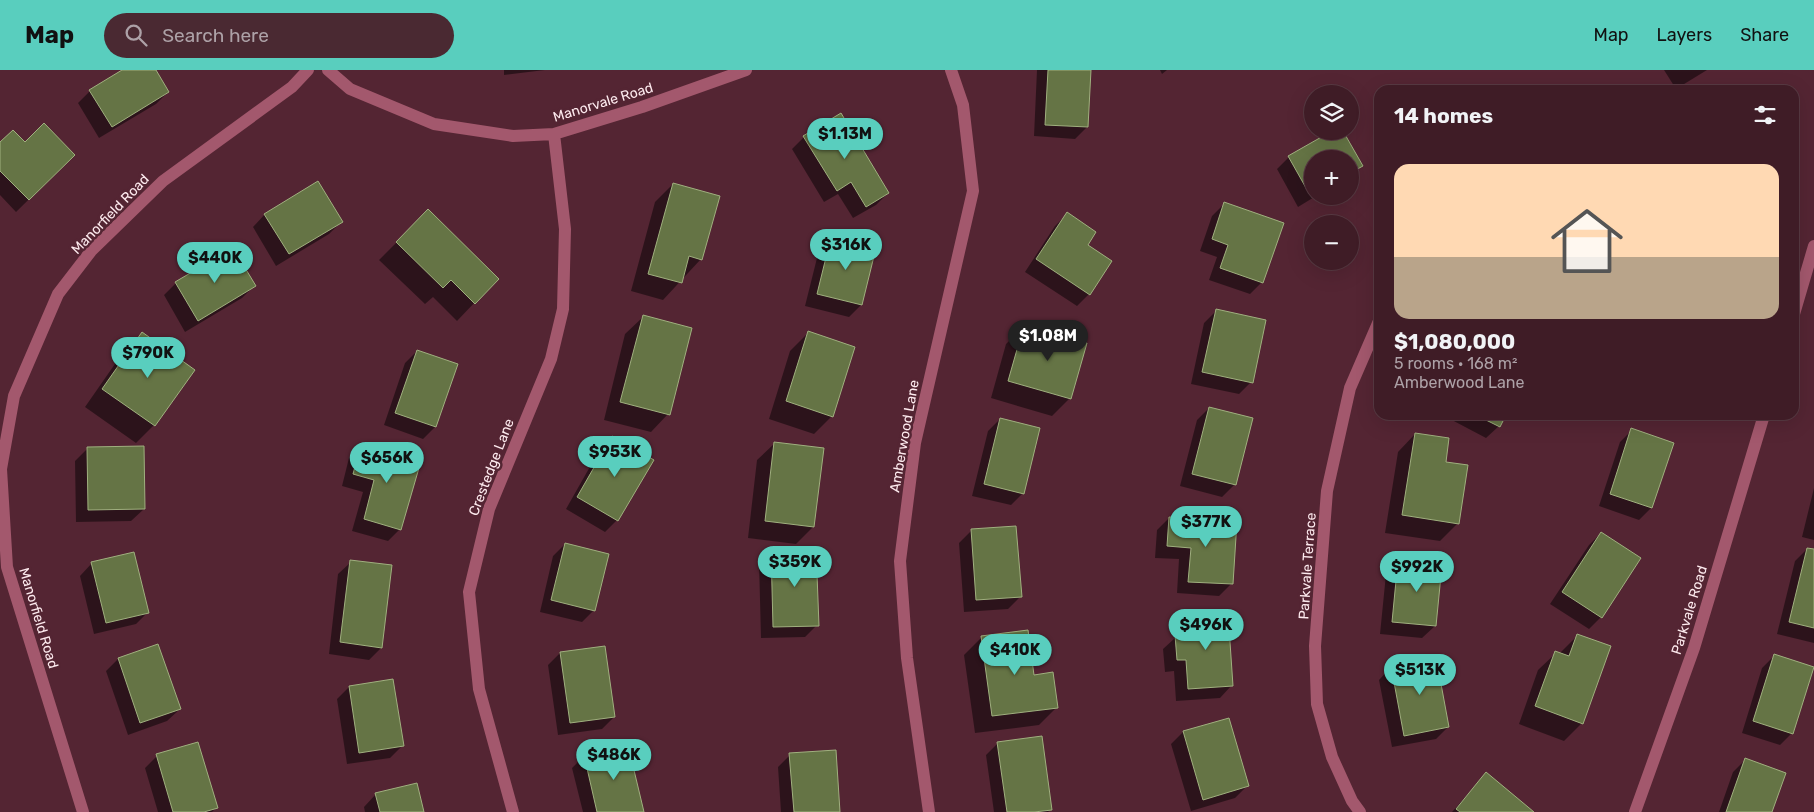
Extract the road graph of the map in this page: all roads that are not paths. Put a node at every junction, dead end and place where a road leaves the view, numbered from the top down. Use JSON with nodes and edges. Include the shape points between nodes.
{"nodes":[{"id":1,"x":308,"y":70,"type":"edge"},
{"id":2,"x":328,"y":70,"type":"edge"},
{"id":3,"x":746,"y":70,"type":"edge"},
{"id":4,"x":951,"y":70,"type":"edge"},
{"id":5,"x":554,"y":134,"type":"junction"},
{"id":6,"x":1814,"y":246,"type":"edge"},
{"id":7,"x":1799,"y":297,"type":"edge"},
{"id":8,"x":1374,"y":333,"type":"edge"},
{"id":9,"x":1762,"y":420,"type":"edge"},
{"id":10,"x":83,"y":812,"type":"edge"},
{"id":11,"x":513,"y":812,"type":"edge"},
{"id":12,"x":929,"y":812,"type":"edge"},
{"id":13,"x":1360,"y":812,"type":"edge"},
{"id":14,"x":1635,"y":812,"type":"edge"}],
"edges":[{"from":1,"to":10,"type":"street","name":"Manorfield Road","via":[[292,87],[163,181],[91,251],[58,294],[14,396],[2,469],[7,567]]},
{"from":2,"to":5,"type":"street","name":"Manorvale Road","via":[[350,89],[434,124],[513,136]]},
{"from":3,"to":5,"type":"street","name":"Manorvale Road"},
{"from":4,"to":12,"type":"street","name":"Amberwood Lane","via":[[963,105],[973,191],[915,443],[900,560],[907,658]]},
{"from":5,"to":11,"type":"street","name":"Crestedge Lane","via":[[566,229],[563,309],[551,359],[489,508],[469,592],[479,689]]},
{"from":6,"to":7,"type":"street"},
{"from":8,"to":13,"type":"street","name":"Parkvale Terrace","via":[[1350,388],[1327,491],[1315,646],[1317,704],[1332,757]]},
{"from":9,"to":14,"type":"street","name":"Parkvale Road","via":[[1694,648]]}]}
